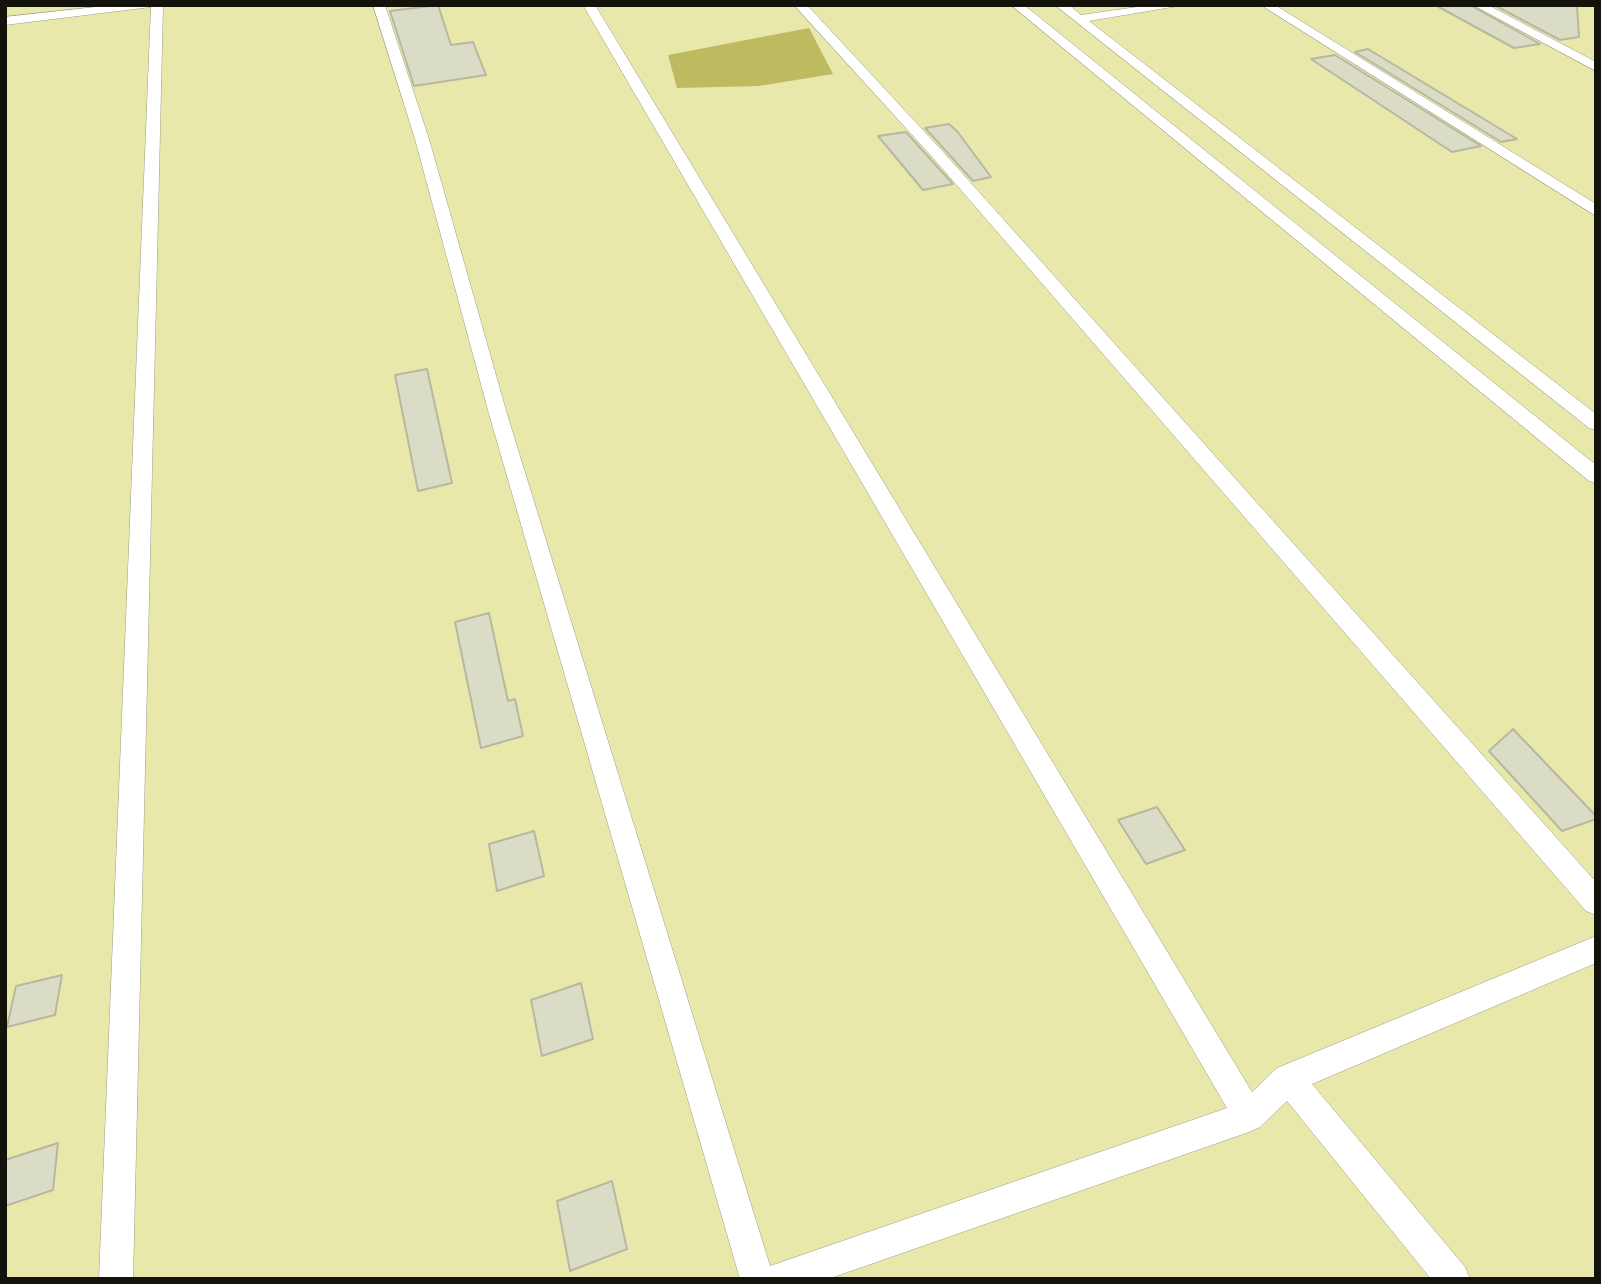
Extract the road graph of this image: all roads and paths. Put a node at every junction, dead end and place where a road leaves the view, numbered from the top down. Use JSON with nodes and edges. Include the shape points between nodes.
{"nodes":[{"id":1,"x":147,"y":5,"type":"edge"},
{"id":2,"x":157,"y":5,"type":"edge"},
{"id":3,"x":379,"y":5,"type":"edge"},
{"id":4,"x":589,"y":5,"type":"edge"},
{"id":5,"x":800,"y":5,"type":"edge"},
{"id":6,"x":1017,"y":5,"type":"edge"},
{"id":7,"x":1061,"y":5,"type":"edge"},
{"id":8,"x":1178,"y":5,"type":"edge"},
{"id":9,"x":1267,"y":5,"type":"edge"},
{"id":10,"x":1479,"y":5,"type":"edge"},
{"id":11,"x":1078,"y":19,"type":"junction"},
{"id":12,"x":5,"y":21,"type":"edge"},
{"id":13,"x":1596,"y":67,"type":"edge"},
{"id":14,"x":1596,"y":211,"type":"edge"},
{"id":15,"x":1596,"y":424,"type":"edge"},
{"id":16,"x":1596,"y":476,"type":"edge"},
{"id":17,"x":1596,"y":902,"type":"edge"},
{"id":18,"x":1596,"y":949,"type":"edge"},
{"id":19,"x":1288,"y":1079,"type":"junction"},
{"id":20,"x":1249,"y":1116,"type":"junction"},
{"id":21,"x":116,"y":1279,"type":"edge"},
{"id":22,"x":757,"y":1279,"type":"edge"},
{"id":23,"x":779,"y":1279,"type":"edge"},
{"id":24,"x":1453,"y":1279,"type":"edge"}],
"edges":[{"from":1,"to":12,"type":"lane"},
{"from":2,"to":21,"type":"lane"},
{"from":3,"to":22,"type":"lane"},
{"from":4,"to":20,"type":"lane"},
{"from":5,"to":17,"type":"lane","via":[[940,157]]},
{"from":6,"to":16,"type":"lane"},
{"from":7,"to":11,"type":"lane"},
{"from":8,"to":11,"type":"lane"},
{"from":9,"to":14,"type":"lane"},
{"from":10,"to":13,"type":"lane"},
{"from":11,"to":15,"type":"lane"},
{"from":18,"to":19,"type":"lane"},
{"from":19,"to":20,"type":"lane"},
{"from":19,"to":24,"type":"lane"},
{"from":20,"to":23,"type":"lane"}]}
